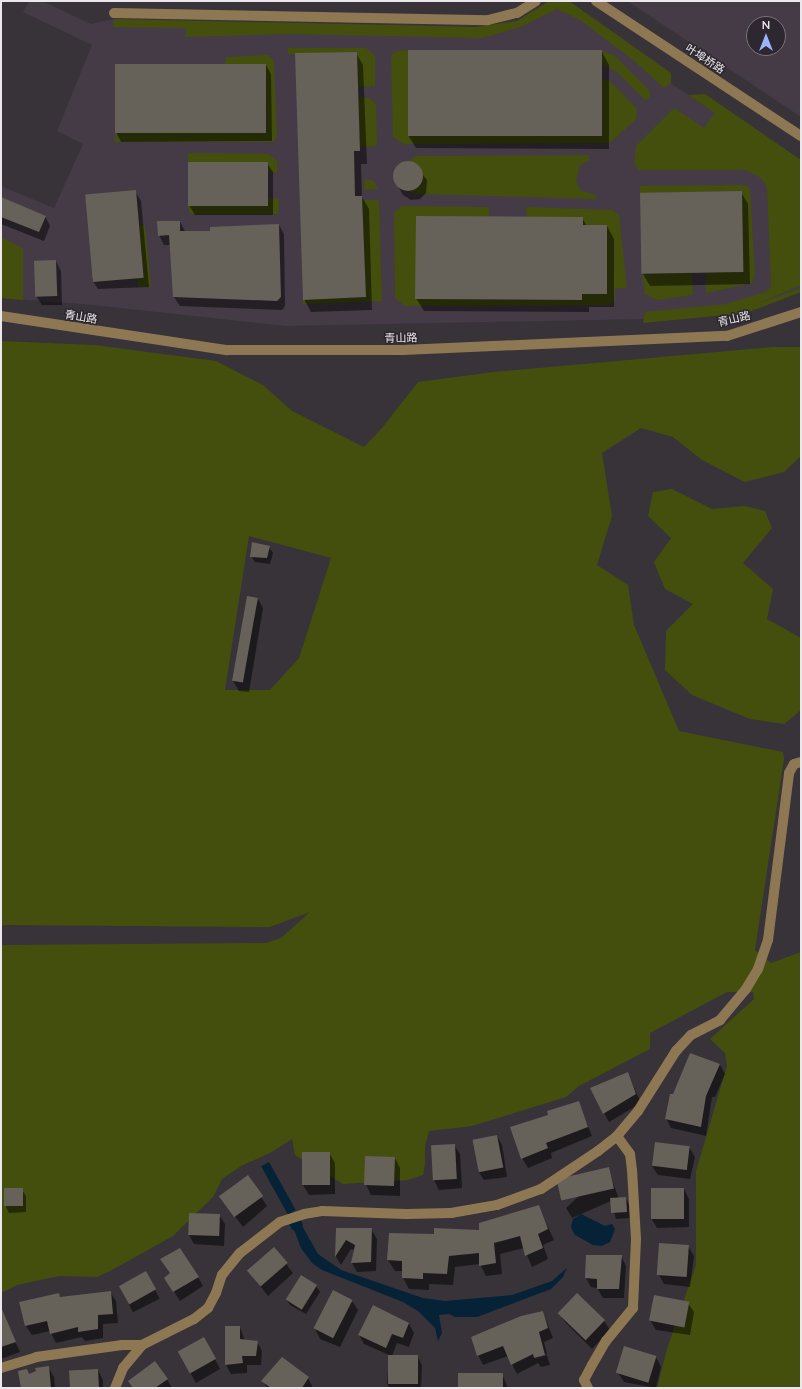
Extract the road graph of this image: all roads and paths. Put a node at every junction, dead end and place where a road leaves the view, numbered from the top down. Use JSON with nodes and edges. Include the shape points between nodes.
{"nodes":[{"id":1,"x":536,"y":1,"type":"edge"},
{"id":2,"x":596,"y":1,"type":"edge"},
{"id":3,"x":114,"y":13,"type":"dead end"},
{"id":4,"x":801,"y":136,"type":"edge"},
{"id":5,"x":801,"y":312,"type":"edge"},
{"id":6,"x":1,"y":316,"type":"edge"},
{"id":7,"x":801,"y":762,"type":"edge"},
{"id":8,"x":617,"y":1136,"type":"junction"},
{"id":9,"x":142,"y":1345,"type":"junction"},
{"id":10,"x":3,"y":1367,"type":"edge"},
{"id":11,"x":115,"y":1388,"type":"edge"},
{"id":12,"x":588,"y":1388,"type":"edge"}],
"edges":[{"from":1,"to":3,"type":"street","via":[[518,13],[488,20]]},
{"from":2,"to":4,"type":"street","name":"叶埠桥路"},
{"from":5,"to":6,"type":"street","name":"青山路","via":[[728,336],[403,350],[227,350]]},
{"from":7,"to":8,"type":"street","via":[[794,764],[789,773],[768,940],[758,969],[746,989],[720,1020],[691,1035],[676,1052],[638,1111]]},
{"from":8,"to":9,"type":"street","via":[[540,1189],[497,1206],[451,1213],[322,1211],[280,1222],[261,1235],[229,1266],[222,1275],[208,1308],[194,1319]]},
{"from":8,"to":12,"type":"street","via":[[630,1154],[632,1170],[636,1239],[633,1308],[606,1341],[592,1365],[584,1380]]},
{"from":9,"to":10,"type":"street","via":[[122,1345],[36,1357]]},
{"from":9,"to":11,"type":"street","via":[[123,1368]]}]}
